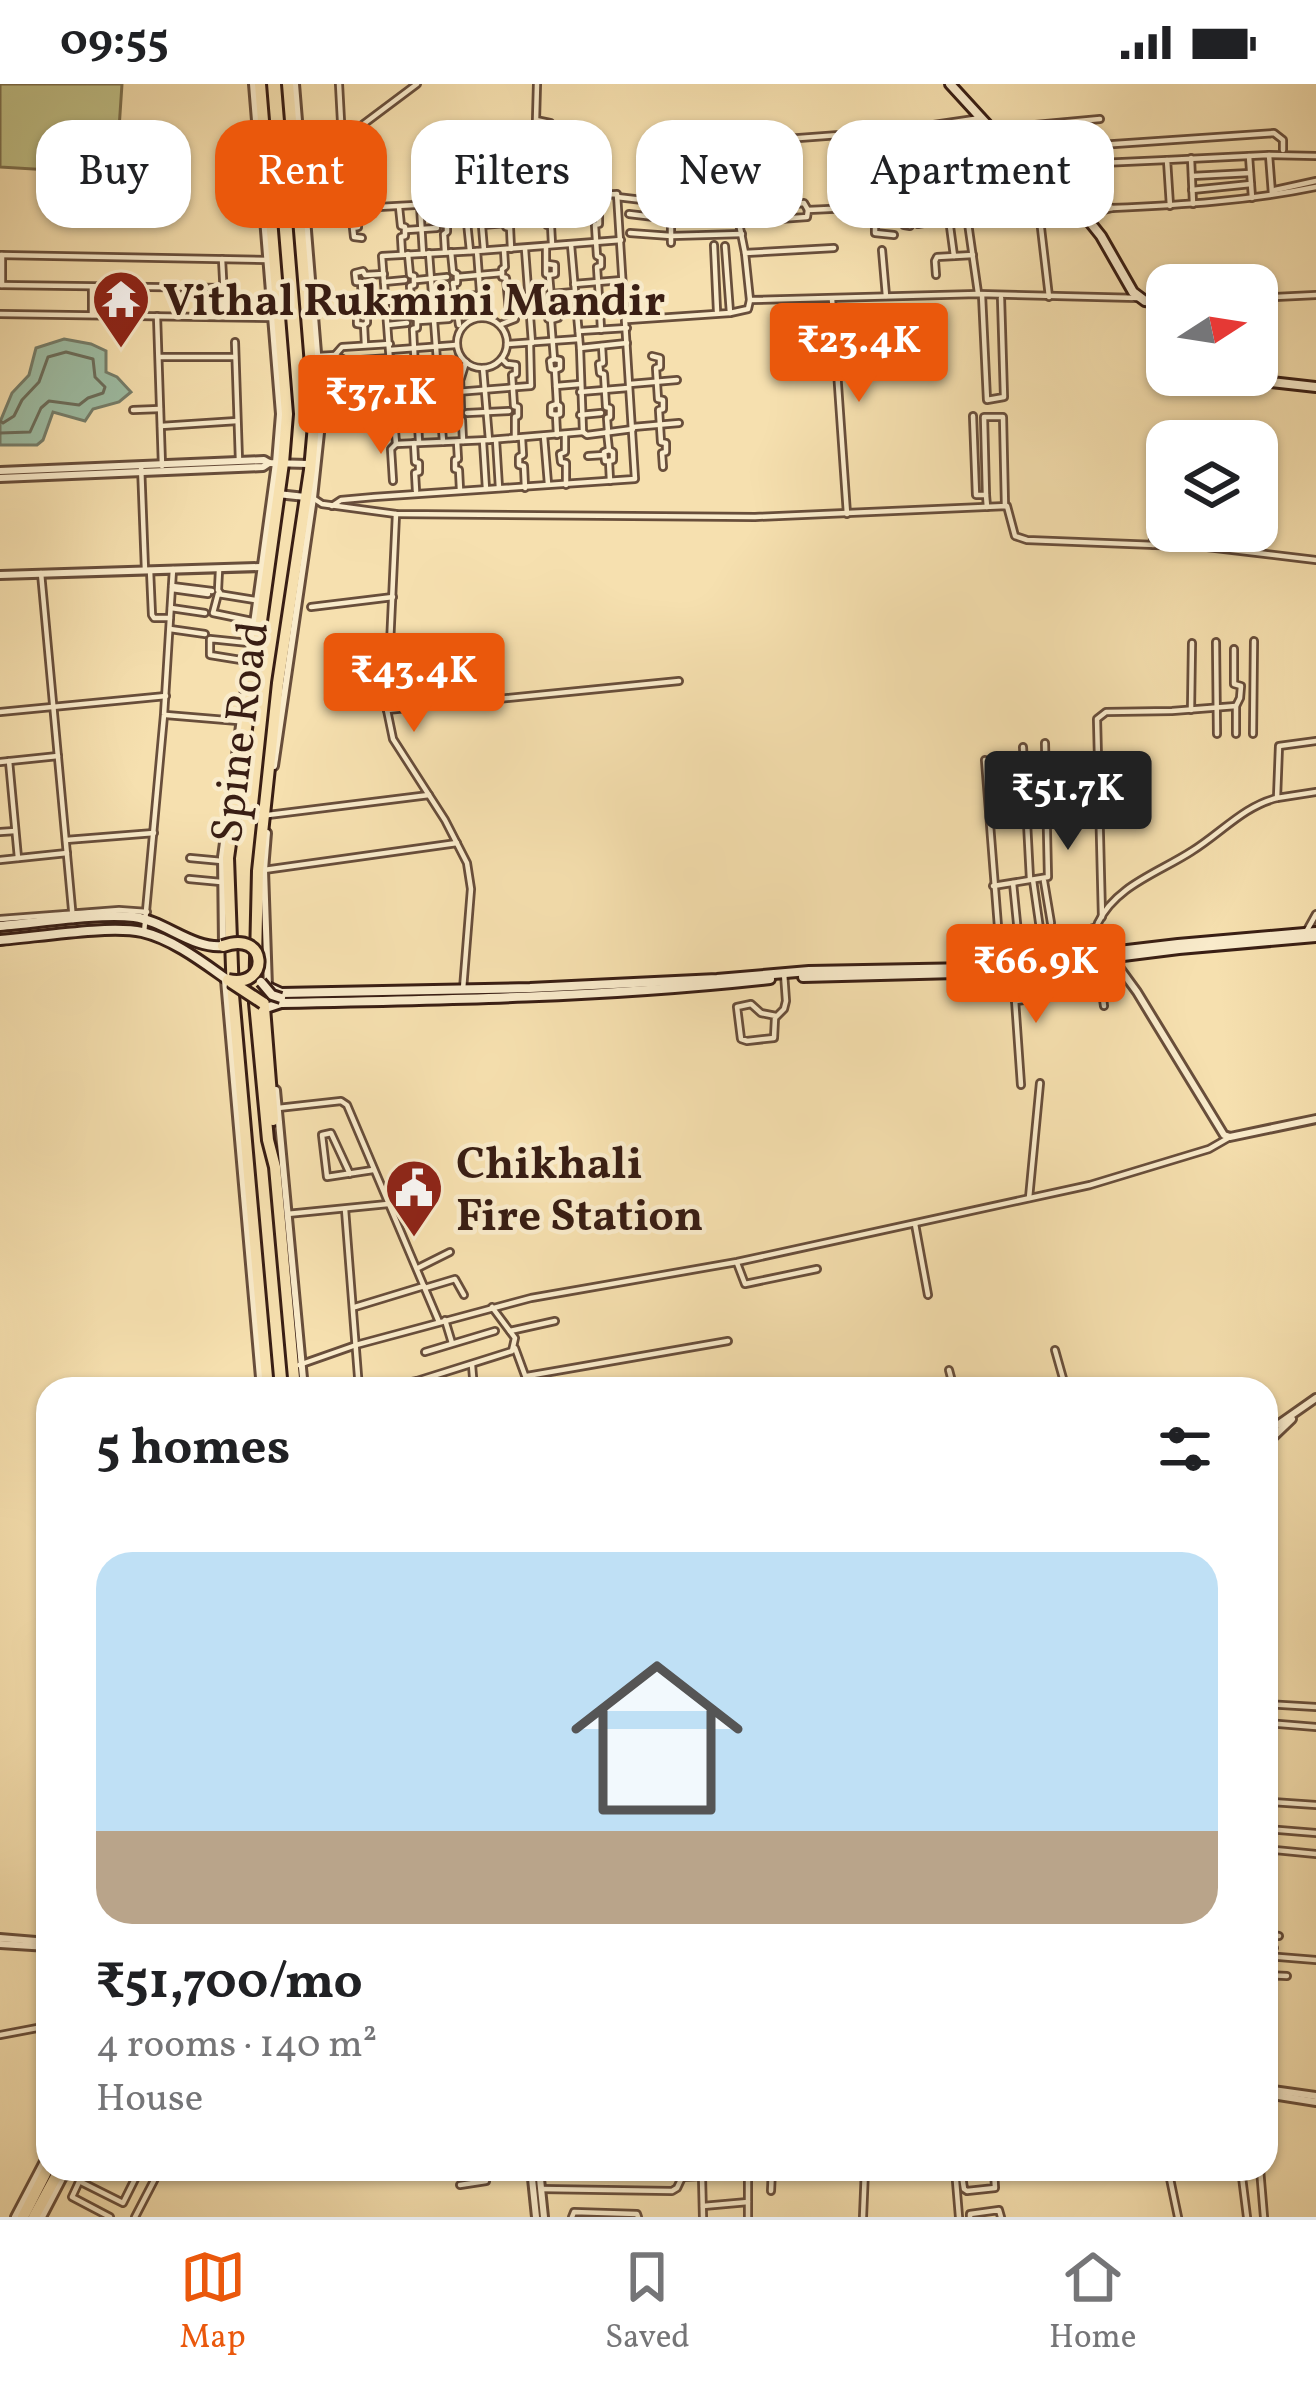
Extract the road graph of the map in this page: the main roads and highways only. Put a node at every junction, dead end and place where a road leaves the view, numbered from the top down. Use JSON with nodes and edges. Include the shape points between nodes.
{"nodes":[{"id":1,"x":257,"y":84,"type":"edge"},
{"id":2,"x":292,"y":84,"type":"edge"},
{"id":3,"x":950,"y":84,"type":"edge"},
{"id":4,"x":1146,"y":300,"type":"edge"},
{"id":5,"x":1278,"y":383,"type":"edge"},
{"id":6,"x":1316,"y":387,"type":"edge"},
{"id":7,"x":281,"y":664,"type":"junction"},
{"id":8,"x":0,"y":922,"type":"edge"},
{"id":9,"x":1313,"y":934,"type":"edge"},
{"id":10,"x":0,"y":940,"type":"edge"},
{"id":11,"x":223,"y":946,"type":"joint"},
{"id":12,"x":254,"y":948,"type":"junction"},
{"id":13,"x":1107,"y":956,"type":"junction"},
{"id":14,"x":259,"y":962,"type":"junction"},
{"id":15,"x":784,"y":975,"type":"junction"},
{"id":16,"x":228,"y":980,"type":"junction"},
{"id":17,"x":264,"y":985,"type":"junction"},
{"id":18,"x":650,"y":987,"type":"junction"},
{"id":19,"x":281,"y":998,"type":"junction"},
{"id":20,"x":266,"y":1005,"type":"junction"},
{"id":21,"x":275,"y":1167,"type":"junction"},
{"id":22,"x":263,"y":1377,"type":"edge"},
{"id":23,"x":298,"y":1377,"type":"edge"},
{"id":24,"x":45,"y":2181,"type":"edge"},
{"id":25,"x":54,"y":2181,"type":"edge"},
{"id":26,"x":43,"y":2190,"type":"junction"},
{"id":27,"x":30,"y":2214,"type":"edge"}],
"edges":[{"from":1,"to":22,"type":"main road","name":"Spine Road","via":[[287,414],[228,870]]},
{"from":2,"to":7,"type":"main road","name":"Spine Road","via":[[315,414]]},
{"from":3,"to":4,"type":"main road","via":[[1083,213]]},
{"from":5,"to":6,"type":"main road"},
{"from":7,"to":12,"type":"main road","via":[[272,683],[252,871]]},
{"from":7,"to":21,"type":"main road","name":"Spine Road","via":[[255,1003]]},
{"from":8,"to":11,"type":"main road","via":[[147,916]]},
{"from":9,"to":13,"type":"main road"},
{"from":10,"to":16,"type":"main road","via":[[144,933]]},
{"from":11,"to":12,"type":"main road","bridge":true,"via":[[241,941]]},
{"from":12,"to":14,"type":"main road","bridge":true},
{"from":13,"to":15,"type":"main road"},
{"from":13,"to":15,"type":"main road","via":[[929,975]]},
{"from":14,"to":16,"type":"main road","bridge":true,"via":[[250,979]]},
{"from":14,"to":17,"type":"main road","bridge":true},
{"from":15,"to":18,"type":"main road"},
{"from":16,"to":20,"type":"main road","bridge":true},
{"from":17,"to":18,"type":"main road","via":[[281,993]]},
{"from":17,"to":19,"type":"main road","bridge":true},
{"from":17,"to":20,"type":"main road","bridge":true},
{"from":18,"to":19,"type":"main road"},
{"from":18,"to":20,"type":"main road"},
{"from":19,"to":20,"type":"main road","bridge":true},
{"from":20,"to":21,"type":"main road"},
{"from":21,"to":23,"type":"main road","name":"Spine Road"},
{"from":24,"to":26,"type":"main road"},
{"from":25,"to":26,"type":"main road"},
{"from":26,"to":27,"type":"main road"}]}
